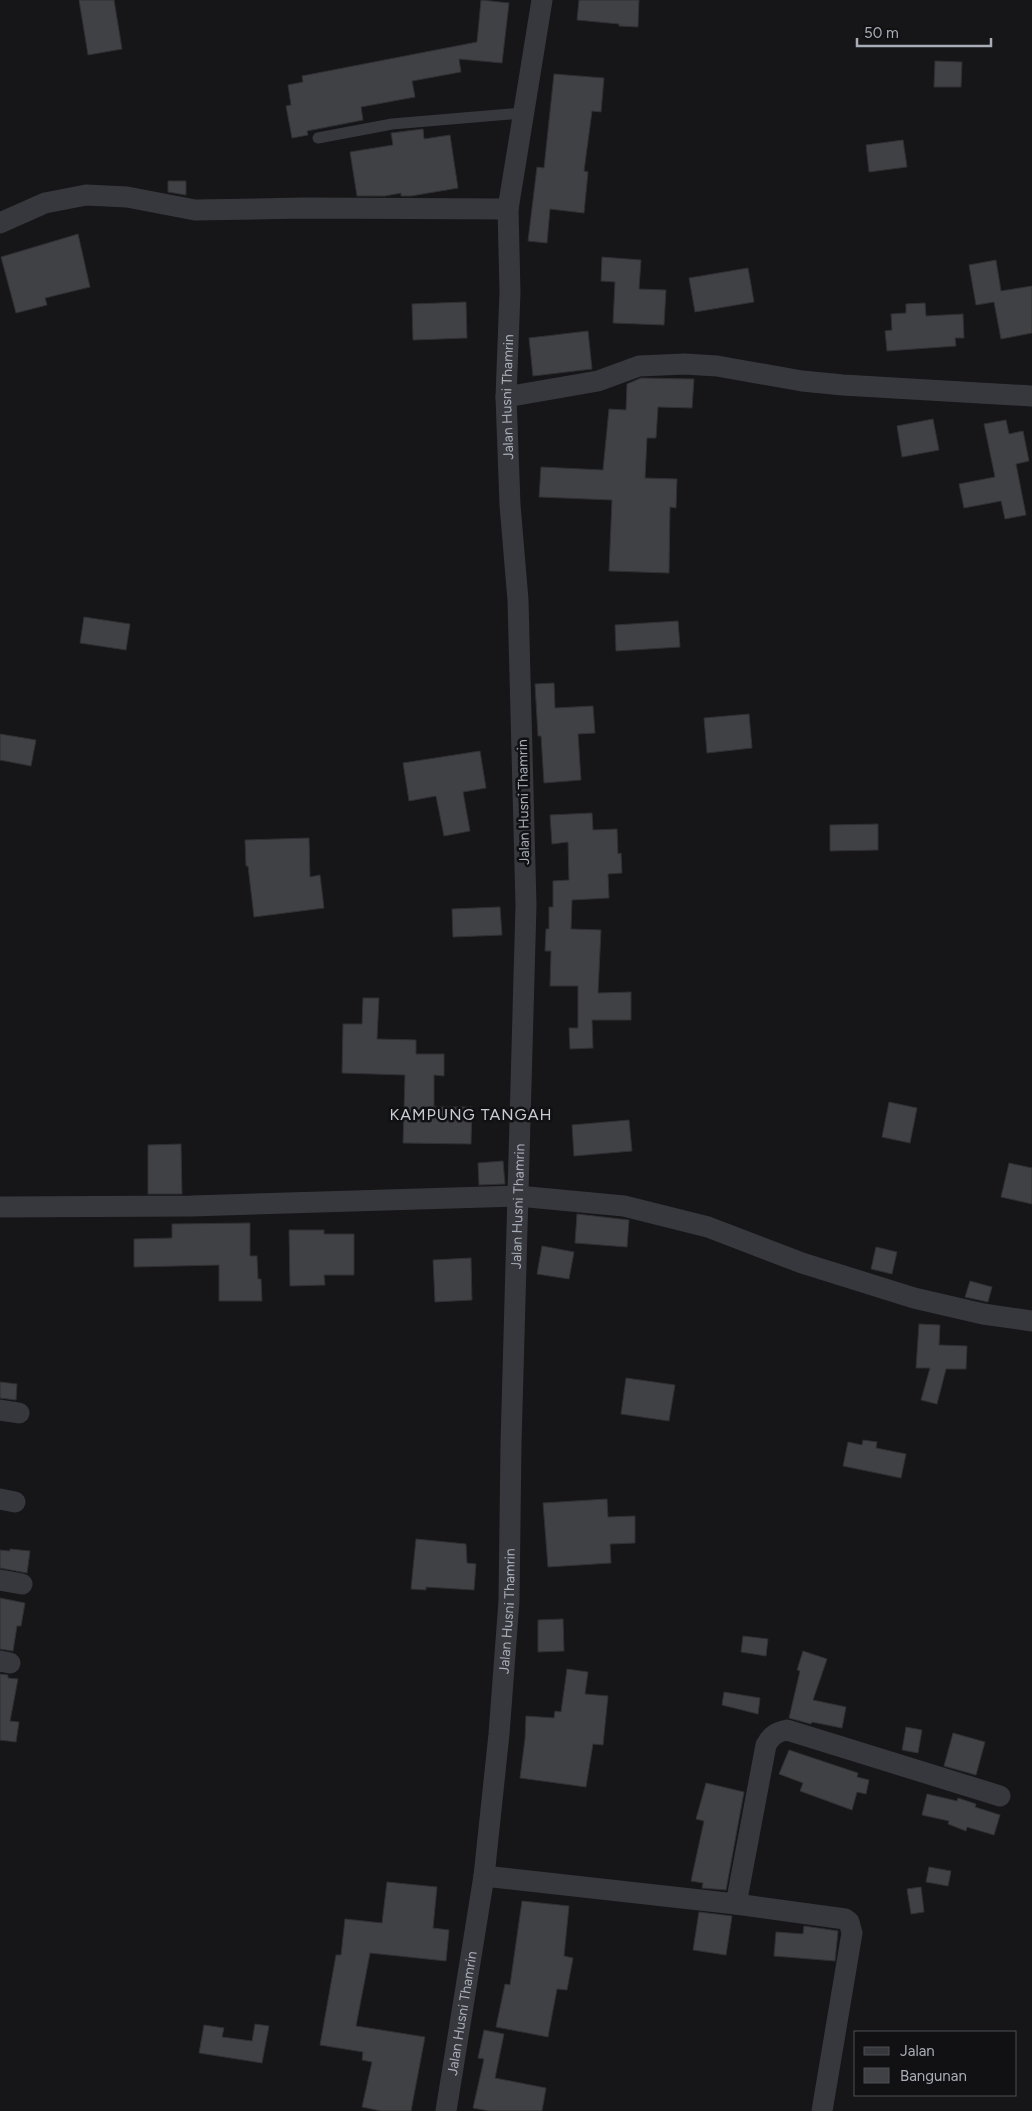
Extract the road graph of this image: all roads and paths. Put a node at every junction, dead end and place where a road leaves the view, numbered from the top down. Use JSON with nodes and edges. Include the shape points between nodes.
{"nodes":[{"id":1,"x":542,"y":0,"type":"edge"},
{"id":2,"x":522,"y":113,"type":"junction"},
{"id":3,"x":318,"y":138,"type":"dead end"},
{"id":4,"x":508,"y":209,"type":"junction"},
{"id":5,"x":0,"y":223,"type":"edge"},
{"id":6,"x":1032,"y":396,"type":"edge"},
{"id":7,"x":506,"y":397,"type":"junction"},
{"id":8,"x":518,"y":1196,"type":"junction"},
{"id":9,"x":0,"y":1207,"type":"edge"},
{"id":10,"x":1032,"y":1321,"type":"edge"},
{"id":11,"x":0,"y":1580,"type":"edge"},
{"id":12,"x":22,"y":1584,"type":"dead end"},
{"id":13,"x":1000,"y":1796,"type":"dead end"},
{"id":14,"x":484,"y":1876,"type":"junction"},
{"id":15,"x":736,"y":1904,"type":"junction"},
{"id":16,"x":446,"y":2111,"type":"edge"},
{"id":17,"x":822,"y":2111,"type":"edge"}],
"edges":[{"from":1,"to":2,"type":"street","name":"Jalan Husni Thamrin"},
{"from":2,"to":3,"type":"lane","via":[[392,124]]},
{"from":2,"to":4,"type":"street","name":"Jalan Husni Thamrin"},
{"from":4,"to":5,"type":"street","via":[[195,210],[127,197],[86,195],[45,203]]},
{"from":4,"to":7,"type":"street","name":"Jalan Husni Thamrin","via":[[510,292]]},
{"from":6,"to":7,"type":"street","via":[[842,385],[685,364],[639,366],[598,381]]},
{"from":7,"to":8,"type":"street","name":"Jalan Husni Thamrin","via":[[518,600],[526,905]]},
{"from":8,"to":9,"type":"street","via":[[191,1206]]},
{"from":8,"to":10,"type":"street","via":[[624,1206],[708,1227],[802,1263],[914,1298],[983,1314]]},
{"from":8,"to":14,"type":"street","name":"Jalan Husni Thamrin","via":[[509,1601]]},
{"from":11,"to":12,"type":"street"},
{"from":13,"to":15,"type":"street","via":[[787,1730],[778,1732],[766,1745]]},
{"from":14,"to":15,"type":"street"},
{"from":14,"to":16,"type":"street","name":"Jalan Husni Thamrin"},
{"from":15,"to":17,"type":"street","via":[[850,1922],[852,1927]]}]}
